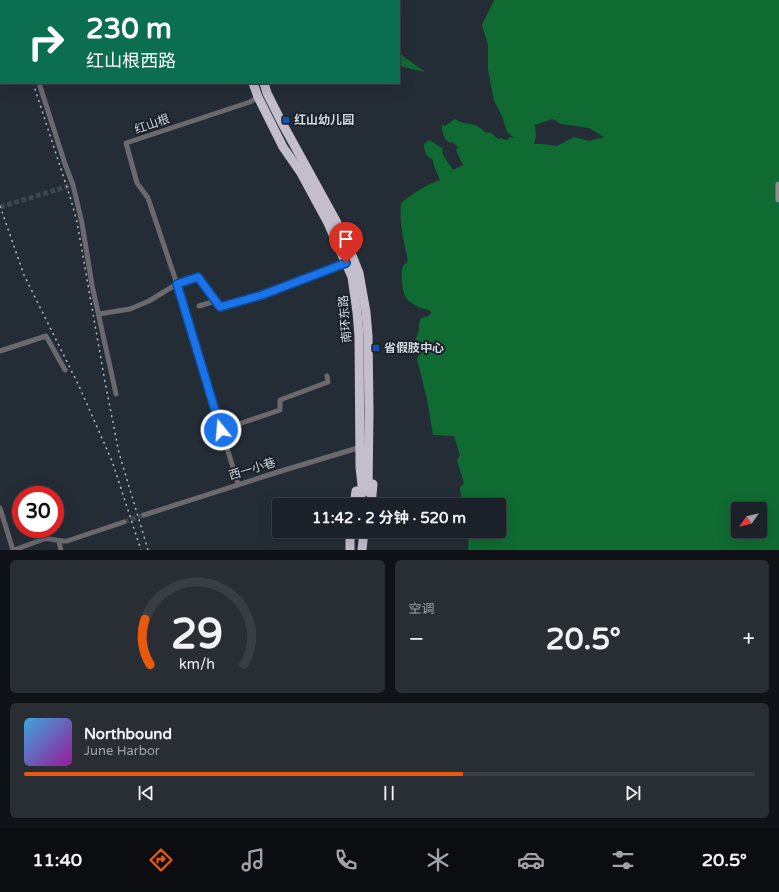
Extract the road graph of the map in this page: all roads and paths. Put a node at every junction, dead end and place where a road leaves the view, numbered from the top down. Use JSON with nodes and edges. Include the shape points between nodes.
{"nodes":[{"id":1,"x":39,"y":84,"type":"edge"},
{"id":2,"x":253,"y":84,"type":"edge"},
{"id":3,"x":264,"y":84,"type":"edge"},
{"id":4,"x":267,"y":93,"type":"junction"},
{"id":5,"x":258,"y":97,"type":"junction"},
{"id":6,"x":779,"y":185,"type":"edge"},
{"id":7,"x":779,"y":199,"type":"edge"},
{"id":8,"x":346,"y":263,"type":"junction"},
{"id":9,"x":177,"y":284,"type":"junction"},
{"id":10,"x":216,"y":300,"type":"junction"},
{"id":11,"x":199,"y":306,"type":"dead end"},
{"id":12,"x":99,"y":314,"type":"junction"},
{"id":13,"x":0,"y":351,"type":"edge"},
{"id":14,"x":65,"y":370,"type":"dead end"},
{"id":15,"x":327,"y":376,"type":"dead end"},
{"id":16,"x":116,"y":394,"type":"dead end"},
{"id":17,"x":221,"y":430,"type":"junction"},
{"id":18,"x":364,"y":446,"type":"junction"},
{"id":19,"x":364,"y":468,"type":"junction"},
{"id":20,"x":238,"y":484,"type":"junction"},
{"id":21,"x":365,"y":486,"type":"junction"},
{"id":22,"x":356,"y":498,"type":"edge"},
{"id":23,"x":362,"y":498,"type":"edge"},
{"id":24,"x":366,"y":498,"type":"edge"},
{"id":25,"x":372,"y":498,"type":"edge"},
{"id":26,"x":0,"y":508,"type":"edge"},
{"id":27,"x":144,"y":515,"type":"tunnel mouth"},
{"id":28,"x":124,"y":522,"type":"tunnel mouth"},
{"id":29,"x":350,"y":538,"type":"edge"},
{"id":30,"x":358,"y":538,"type":"edge"},
{"id":31,"x":363,"y":538,"type":"edge"},
{"id":32,"x":368,"y":538,"type":"edge"},
{"id":33,"x":59,"y":542,"type":"junction"},
{"id":34,"x":13,"y":550,"type":"edge"},
{"id":35,"x":61,"y":550,"type":"edge"},
{"id":36,"x":350,"y":550,"type":"edge"},
{"id":37,"x":357,"y":550,"type":"edge"},
{"id":38,"x":362,"y":550,"type":"edge"},
{"id":39,"x":367,"y":550,"type":"edge"}],
"edges":[{"from":1,"to":12,"type":"street","via":[[82,224]]},
{"from":2,"to":5,"type":"highway","name":"南环东路"},
{"from":3,"to":4,"type":"highway","name":"南环东路"},
{"from":4,"to":5,"type":"highway"},
{"from":4,"to":18,"type":"highway","name":"南环东路","via":[[336,222],[359,273],[367,330],[369,411]]},
{"from":5,"to":8,"type":"highway","name":"南环东路","via":[[327,221]]},
{"from":5,"to":9,"type":"street","name":"红山根","via":[[250,102],[126,143],[137,183],[148,198]]},
{"from":6,"to":7,"type":"main road"},
{"from":8,"to":10,"type":"street","via":[[262,295],[220,307]]},
{"from":8,"to":18,"type":"highway","name":"南环东路","via":[[352,277],[357,312]]},
{"from":9,"to":10,"type":"street","via":[[198,277]]},
{"from":9,"to":12,"type":"street","via":[[149,301]]},
{"from":9,"to":17,"type":"street"},
{"from":10,"to":11,"type":"street"},
{"from":12,"to":16,"type":"street"},
{"from":13,"to":14,"type":"street","via":[[46,336]]},
{"from":15,"to":17,"type":"street","via":[[328,382],[280,400],[280,410]]},
{"from":17,"to":20,"type":"street"},
{"from":18,"to":19,"type":"highway","name":"南环东路"},
{"from":18,"to":20,"type":"street","name":"西一小巷"},
{"from":19,"to":21,"type":"highway","name":"南环东路"},
{"from":19,"to":22,"type":"highway"},
{"from":19,"to":25,"type":"highway","via":[[373,484]]},
{"from":20,"to":27,"type":"street","name":"西一小巷"},
{"from":21,"to":23,"type":"highway","name":"南环东路"},
{"from":21,"to":24,"type":"highway","name":"南环东路"},
{"from":26,"to":34,"type":"street"},
{"from":28,"to":33,"type":"street"},
{"from":29,"to":36,"type":"highway"},
{"from":30,"to":37,"type":"highway"},
{"from":31,"to":38,"type":"highway"},
{"from":32,"to":39,"type":"highway"},
{"from":33,"to":34,"type":"street","via":[[49,538]]},
{"from":33,"to":35,"type":"street"}]}
